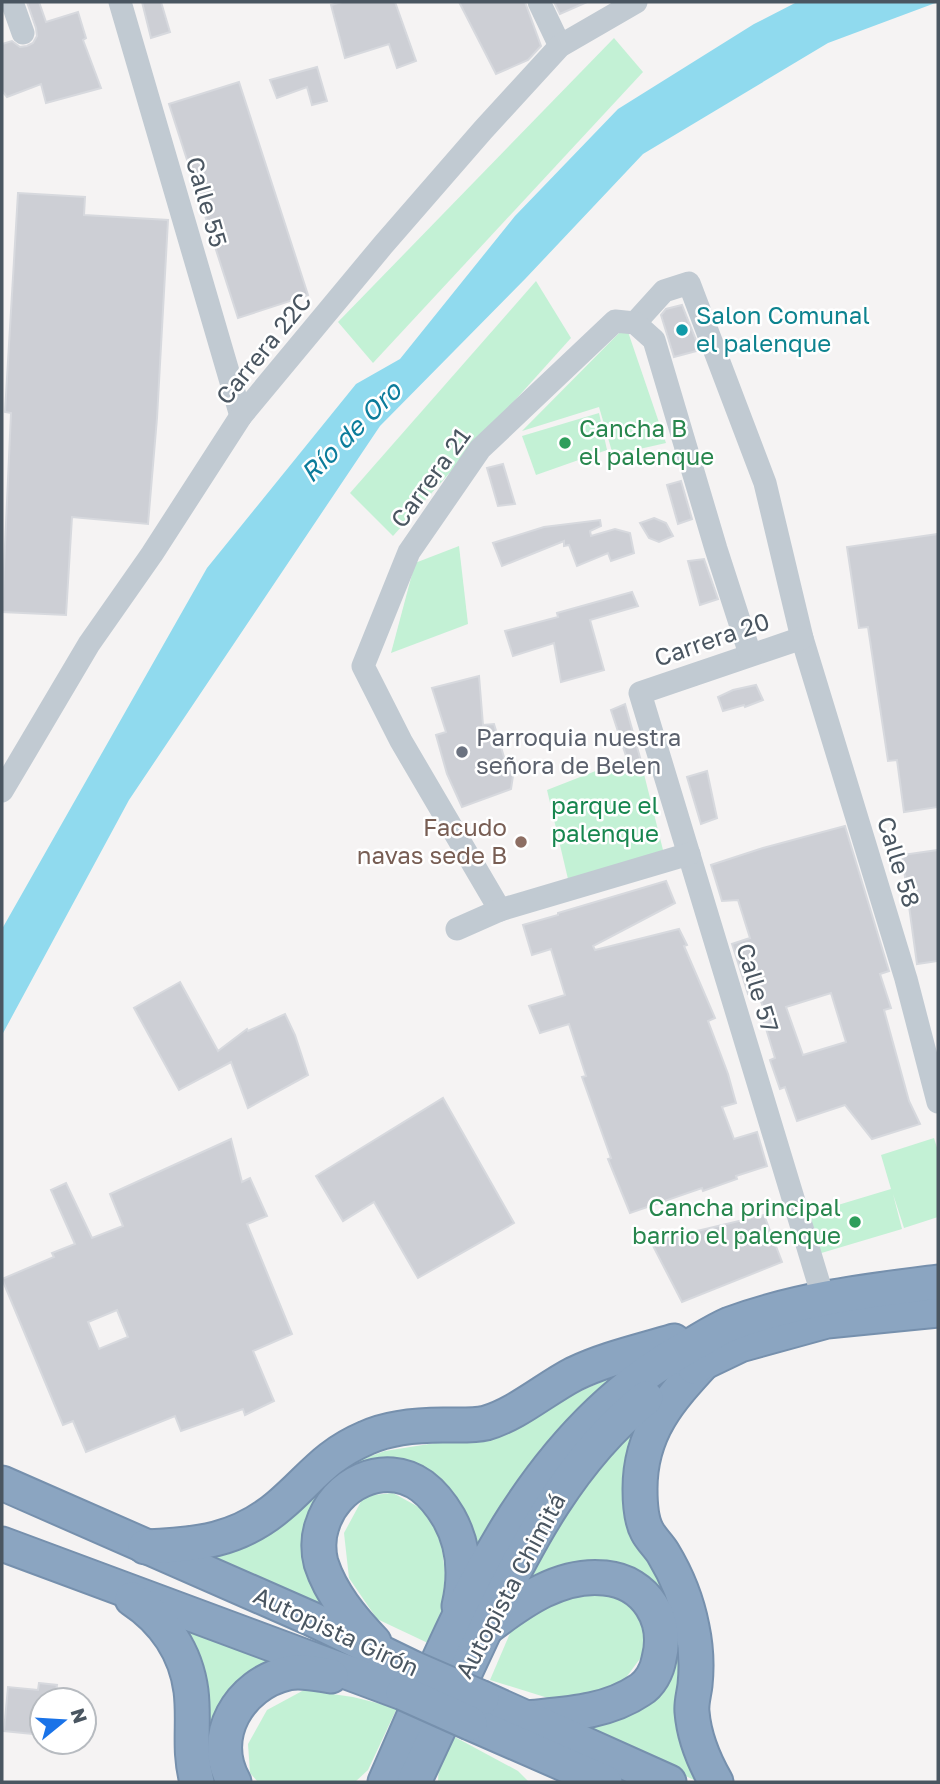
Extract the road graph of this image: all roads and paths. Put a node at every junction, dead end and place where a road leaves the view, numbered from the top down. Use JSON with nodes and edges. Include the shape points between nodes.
{"nodes":[{"id":1,"x":12,"y":2,"type":"edge"},
{"id":2,"x":120,"y":2,"type":"edge"},
{"id":3,"x":539,"y":2,"type":"edge"},
{"id":4,"x":622,"y":5,"type":"edge"},
{"id":5,"x":23,"y":33,"type":"dead end"},
{"id":6,"x":560,"y":46,"type":"junction"},
{"id":7,"x":625,"y":322,"type":"junction"},
{"id":8,"x":241,"y":416,"type":"junction"},
{"id":9,"x":802,"y":638,"type":"junction"},
{"id":10,"x":750,"y":654,"type":"junction"},
{"id":11,"x":640,"y":693,"type":"joint"},
{"id":12,"x":2,"y":791,"type":"edge"},
{"id":13,"x":689,"y":854,"type":"junction"},
{"id":14,"x":500,"y":910,"type":"junction"},
{"id":15,"x":457,"y":929,"type":"dead end"},
{"id":16,"x":938,"y":1102,"type":"edge"},
{"id":17,"x":938,"y":1282,"type":"edge"},
{"id":18,"x":823,"y":1297,"type":"junction"},
{"id":19,"x":938,"y":1310,"type":"edge"},
{"id":20,"x":727,"y":1325,"type":"junction"},
{"id":21,"x":706,"y":1360,"type":"junction"},
{"id":22,"x":2,"y":1483,"type":"edge"},
{"id":23,"x":2,"y":1544,"type":"edge"},
{"id":24,"x":145,"y":1547,"type":"junction"},
{"id":25,"x":103,"y":1580,"type":"junction"},
{"id":26,"x":471,"y":1624,"type":"junction"},
{"id":27,"x":378,"y":1667,"type":"junction"},
{"id":28,"x":442,"y":1694,"type":"junction"},
{"id":29,"x":524,"y":1731,"type":"junction"},
{"id":30,"x":401,"y":1778,"type":"edge"},
{"id":31,"x":197,"y":1782,"type":"edge"},
{"id":32,"x":234,"y":1782,"type":"edge"},
{"id":33,"x":553,"y":1782,"type":"edge"},
{"id":34,"x":605,"y":1782,"type":"edge"},
{"id":35,"x":669,"y":1782,"type":"edge"},
{"id":36,"x":716,"y":1782,"type":"edge"}],
"edges":[{"from":1,"to":5,"type":"street"},
{"from":2,"to":8,"type":"street","name":"Calle 55"},
{"from":3,"to":6,"type":"street"},
{"from":4,"to":6,"type":"street","name":"Carrera 22C"},
{"from":6,"to":8,"type":"street","name":"Carrera 22C","via":[[383,245]]},
{"from":7,"to":9,"type":"street","name":"Carrera 21","via":[[664,290],[690,284],[765,483]]},
{"from":7,"to":10,"type":"street","via":[[654,340]]},
{"from":7,"to":14,"type":"street","name":"Carrera 21","via":[[480,449],[408,552],[363,666],[401,741]]},
{"from":8,"to":12,"type":"street","name":"Carrera 22C","via":[[89,644]]},
{"from":9,"to":10,"type":"street","name":"Carrera 20"},
{"from":9,"to":16,"type":"street","name":"Calle 58","via":[[906,979]]},
{"from":10,"to":11,"type":"street","name":"Carrera 20"},
{"from":11,"to":13,"type":"street","name":"Calle 57"},
{"from":13,"to":14,"type":"street"},
{"from":13,"to":18,"type":"street","name":"Calle 57"},
{"from":14,"to":15,"type":"street"},
{"from":17,"to":18,"type":"highway","name":"Autopista Chimitá"},
{"from":18,"to":20,"type":"highway","name":"Autopista Chimitá"},
{"from":19,"to":21,"type":"highway","name":"Autopista Chimitá","via":[[827,1321],[740,1345]]},
{"from":20,"to":24,"type":"highway","via":[[576,1374],[485,1423],[413,1426],[368,1437],[341,1450],[279,1506],[246,1527],[195,1545]]},
{"from":20,"to":26,"type":"highway","name":"Autopista Chimitá","via":[[653,1366],[604,1406],[549,1465],[524,1499]]},
{"from":21,"to":26,"type":"highway","name":"Autopista Chimitá","via":[[667,1382],[629,1412],[575,1470]]},
{"from":21,"to":36,"type":"highway","via":[[656,1420],[645,1447],[640,1501],[646,1530],[686,1602],[695,1654],[694,1723]]},
{"from":22,"to":24,"type":"highway","name":"Autopista Girón"},
{"from":23,"to":25,"type":"highway","name":"Autopista Girón"},
{"from":24,"to":27,"type":"highway","name":"Autopista Girón","via":[[312,1619]]},
{"from":25,"to":27,"type":"highway","name":"Autopista Girón"},
{"from":25,"to":31,"type":"highway","via":[[141,1605],[168,1631],[184,1658],[191,1691],[191,1760]]},
{"from":26,"to":27,"type":"highway","via":[[463,1556],[440,1502],[421,1485],[401,1476],[357,1481],[339,1494],[326,1512],[319,1536],[320,1561]]},
{"from":26,"to":28,"type":"highway","name":"Autopista Chimitá"},
{"from":26,"to":29,"type":"highway","via":[[549,1587],[605,1577],[628,1584],[646,1598],[660,1620],[663,1644],[657,1670],[643,1689],[621,1701]]},
{"from":27,"to":28,"type":"highway","name":"Autopista Girón"},
{"from":27,"to":32,"type":"highway","via":[[289,1673],[266,1681],[243,1698],[229,1719],[223,1746]]},
{"from":28,"to":29,"type":"highway","name":"Autopista Girón"},
{"from":28,"to":30,"type":"highway","name":"Autopista Chimitá"},
{"from":29,"to":33,"type":"highway"},
{"from":29,"to":34,"type":"highway","name":"Autopista Girón"},
{"from":29,"to":35,"type":"highway","name":"Autopista Girón"}]}
